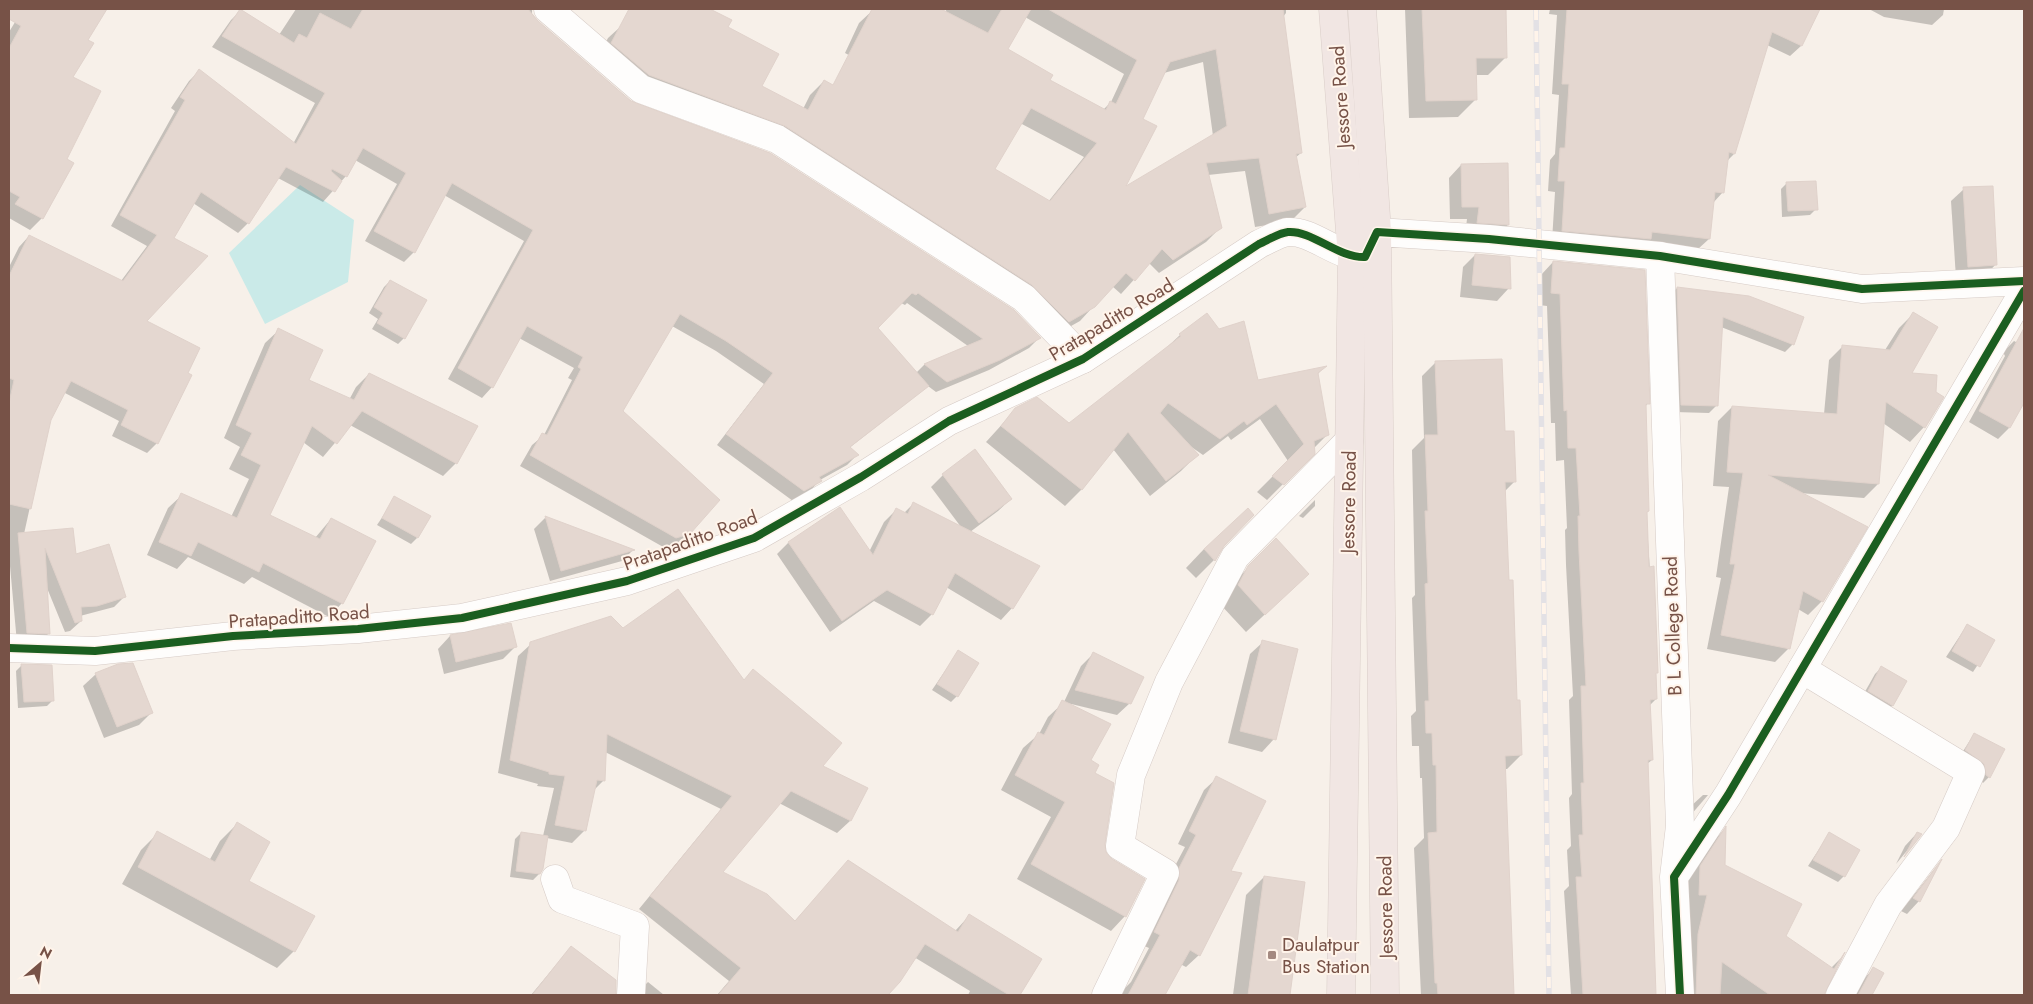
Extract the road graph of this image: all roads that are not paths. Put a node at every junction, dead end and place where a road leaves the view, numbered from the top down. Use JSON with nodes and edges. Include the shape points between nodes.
{"nodes":[{"id":1,"x":548,"y":9,"type":"edge"},
{"id":2,"x":1334,"y":9,"type":"edge"},
{"id":3,"x":1362,"y":9,"type":"edge"},
{"id":4,"x":1377,"y":232,"type":"junction"},
{"id":5,"x":1660,"y":256,"type":"junction"},
{"id":6,"x":1352,"y":257,"type":"junction"},
{"id":7,"x":2024,"y":281,"type":"edge"},
{"id":8,"x":2024,"y":291,"type":"edge"},
{"id":9,"x":1083,"y":359,"type":"junction"},
{"id":10,"x":1349,"y":441,"type":"junction"},
{"id":11,"x":9,"y":648,"type":"edge"},
{"id":12,"x":1802,"y":669,"type":"junction"},
{"id":13,"x":1674,"y":876,"type":"junction"},
{"id":14,"x":555,"y":879,"type":"dead end"},
{"id":15,"x":631,"y":995,"type":"edge"},
{"id":16,"x":1106,"y":995,"type":"edge"},
{"id":17,"x":1341,"y":995,"type":"edge"},
{"id":18,"x":1386,"y":995,"type":"edge"},
{"id":19,"x":1680,"y":995,"type":"edge"},
{"id":20,"x":1840,"y":995,"type":"edge"}],
"edges":[{"from":1,"to":9,"type":"street","via":[[641,89],[777,139],[1024,298]]},
{"from":2,"to":6,"type":"highway","name":"Jessore Road"},
{"from":3,"to":4,"type":"highway","name":"Jessore Road"},
{"from":4,"to":5,"type":"street"},
{"from":4,"to":6,"type":"street","via":[[1365,257]]},
{"from":4,"to":18,"type":"highway","name":"Jessore Road"},
{"from":5,"to":7,"type":"street","via":[[1862,289]]},
{"from":5,"to":13,"type":"street","name":"B L College Road","via":[[1680,826]]},
{"from":6,"to":9,"type":"street","name":"Pratapaditto Road","via":[[1313,238],[1289,232],[1260,244]]},
{"from":6,"to":10,"type":"highway","name":"Jessore Road"},
{"from":8,"to":12,"type":"street"},
{"from":9,"to":11,"type":"street","name":"Pratapaditto Road","via":[[949,421],[861,477],[754,538],[627,581],[452,619],[358,629],[233,636],[95,651]]},
{"from":10,"to":16,"type":"street","via":[[1235,557],[1168,682],[1131,775],[1120,846],[1166,873]]},
{"from":10,"to":17,"type":"highway","name":"Jessore Road"},
{"from":12,"to":13,"type":"street","via":[[1728,795]]},
{"from":12,"to":20,"type":"street","via":[[1971,772],[1946,828],[1888,905]]},
{"from":13,"to":19,"type":"street","name":"B L College Road"},
{"from":14,"to":15,"type":"street","via":[[562,899],[635,926]]}]}
